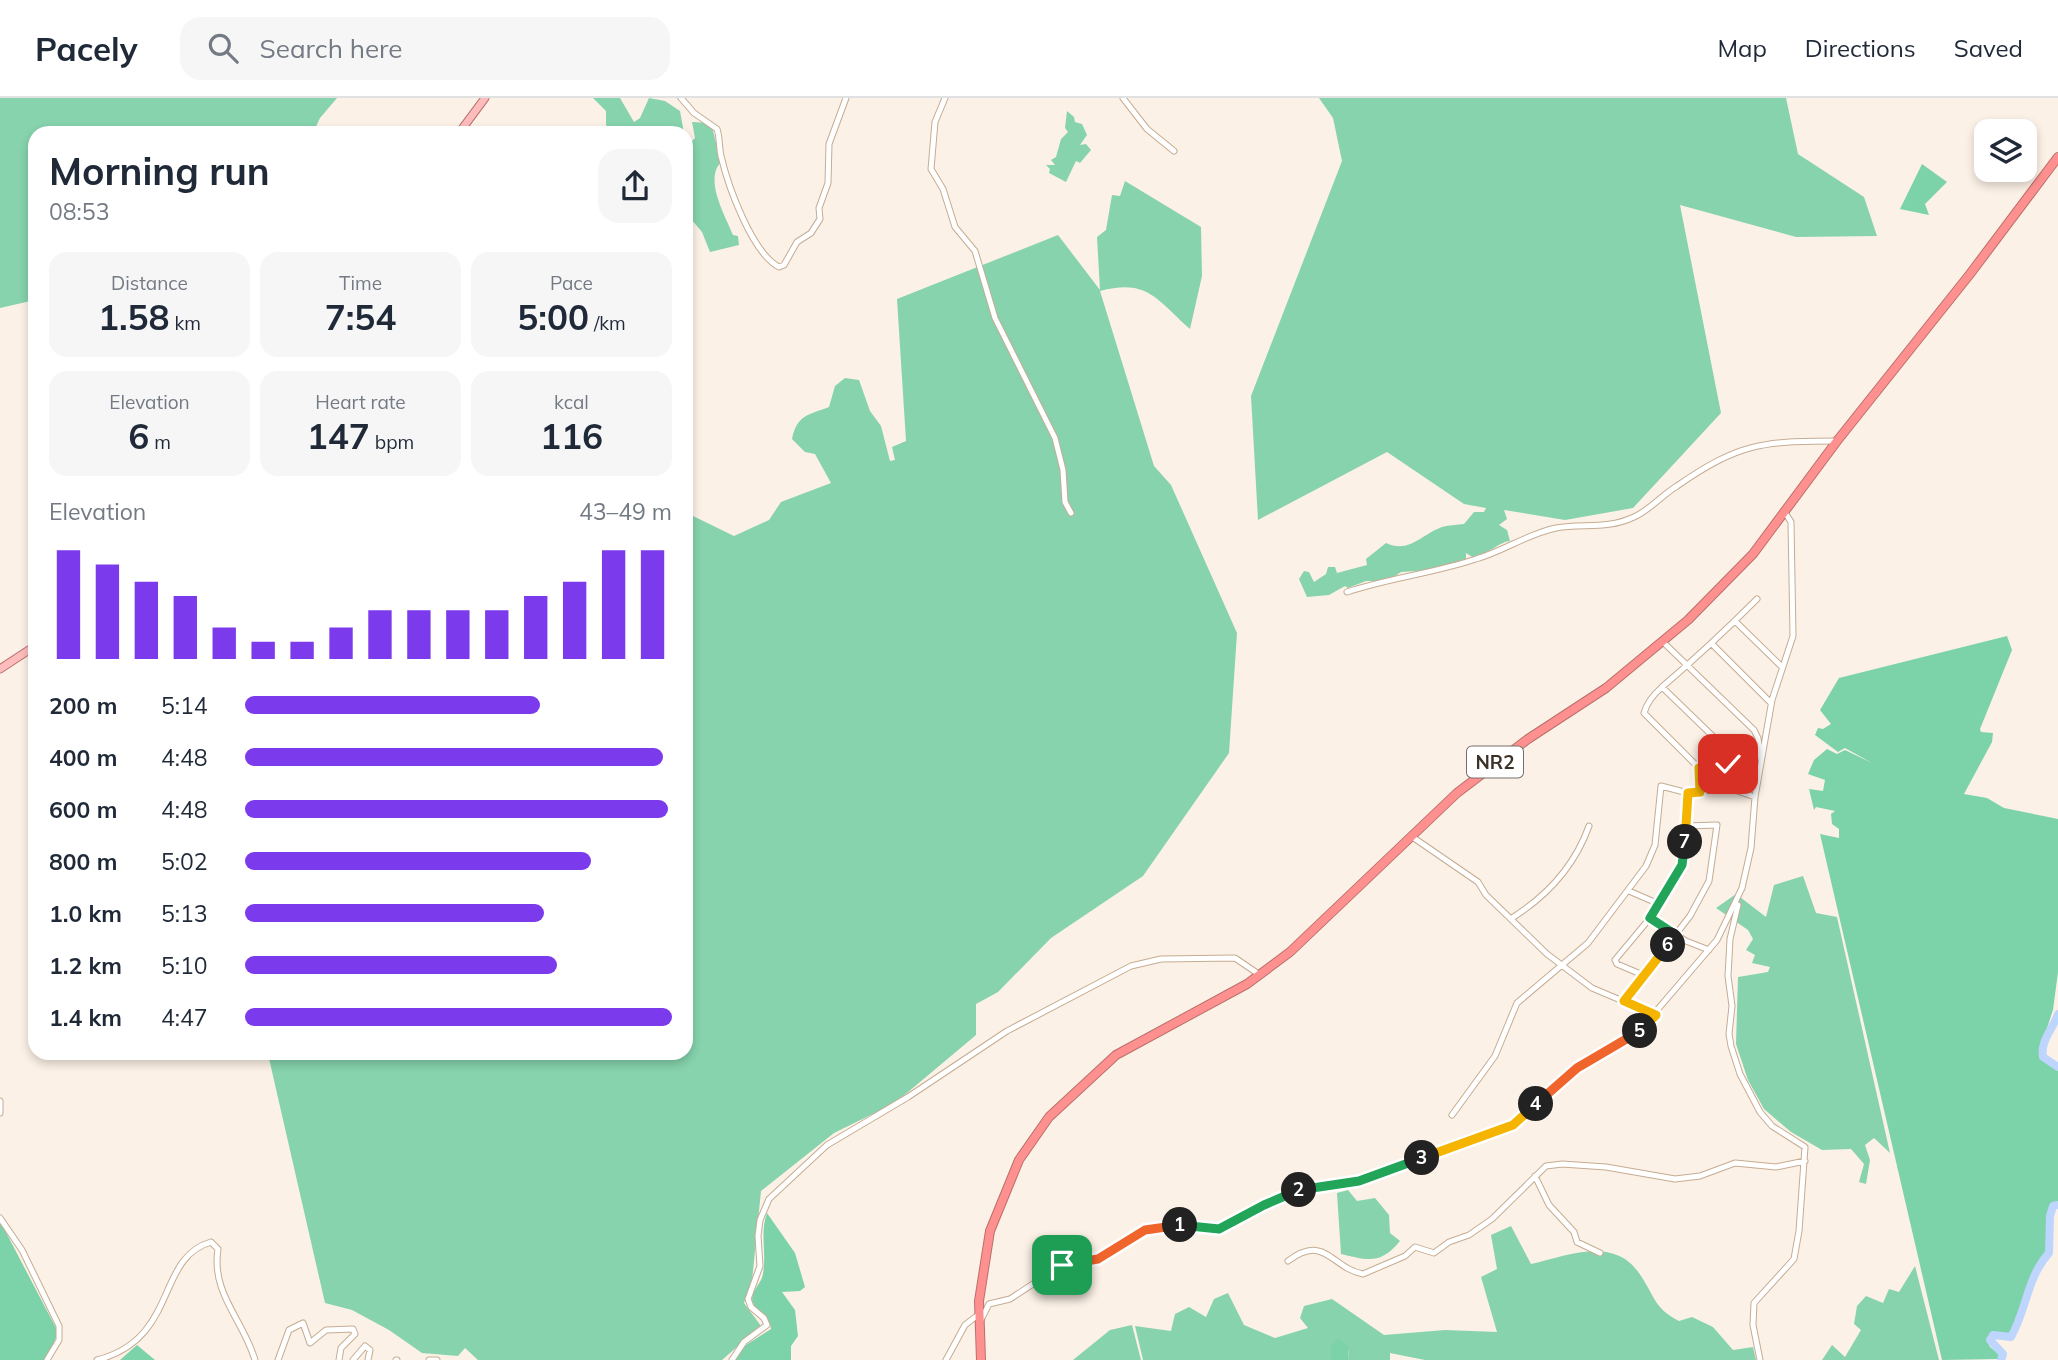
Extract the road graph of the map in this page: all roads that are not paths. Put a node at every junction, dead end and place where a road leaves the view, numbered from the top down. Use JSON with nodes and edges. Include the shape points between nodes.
{"nodes":[{"id":1,"x":485,"y":98,"type":"edge"},
{"id":2,"x":681,"y":98,"type":"edge"},
{"id":3,"x":846,"y":98,"type":"edge"},
{"id":4,"x":945,"y":98,"type":"edge"},
{"id":5,"x":1123,"y":98,"type":"edge"},
{"id":6,"x":464,"y":126,"type":"edge"},
{"id":7,"x":1174,"y":151,"type":"dead end"},
{"id":8,"x":2058,"y":157,"type":"edge"},
{"id":9,"x":1837,"y":441,"type":"junction"},
{"id":10,"x":1784,"y":510,"type":"junction"},
{"id":11,"x":1071,"y":513,"type":"dead end"},
{"id":12,"x":1347,"y":592,"type":"dead end"},
{"id":13,"x":1756,"y":599,"type":"dead end"},
{"id":14,"x":1735,"y":621,"type":"junction"},
{"id":15,"x":1663,"y":642,"type":"junction"},
{"id":16,"x":1712,"y":643,"type":"junction"},
{"id":17,"x":28,"y":651,"type":"edge"},
{"id":18,"x":1687,"y":666,"type":"junction"},
{"id":19,"x":1782,"y":667,"type":"junction"},
{"id":20,"x":0,"y":669,"type":"edge"},
{"id":21,"x":1661,"y":687,"type":"junction"},
{"id":22,"x":1772,"y":704,"type":"junction"},
{"id":23,"x":1762,"y":765,"type":"junction"},
{"id":24,"x":1699,"y":768,"type":"junction"},
{"id":25,"x":1700,"y":792,"type":"junction"},
{"id":26,"x":1688,"y":793,"type":"junction"},
{"id":27,"x":1755,"y":797,"type":"junction"},
{"id":28,"x":1590,"y":826,"type":"dead end"},
{"id":29,"x":1686,"y":826,"type":"junction"},
{"id":30,"x":1411,"y":836,"type":"junction"},
{"id":31,"x":1629,"y":891,"type":"junction"},
{"id":32,"x":1739,"y":898,"type":"junction"},
{"id":33,"x":1659,"y":904,"type":"junction"},
{"id":34,"x":1512,"y":918,"type":"junction"},
{"id":35,"x":1650,"y":918,"type":"junction"},
{"id":36,"x":1676,"y":935,"type":"junction"},
{"id":37,"x":1709,"y":950,"type":"junction"},
{"id":38,"x":1560,"y":965,"type":"junction"},
{"id":39,"x":1260,"y":975,"type":"junction"},
{"id":40,"x":1643,"y":975,"type":"junction"},
{"id":41,"x":1624,"y":1001,"type":"junction"},
{"id":42,"x":1656,"y":1015,"type":"junction"},
{"id":43,"x":0,"y":1101,"type":"edge"},
{"id":44,"x":0,"y":1113,"type":"edge"},
{"id":45,"x":1452,"y":1115,"type":"dead end"},
{"id":46,"x":1805,"y":1161,"type":"junction"},
{"id":47,"x":1535,"y":1176,"type":"junction"},
{"id":48,"x":0,"y":1219,"type":"edge"},
{"id":49,"x":1600,"y":1253,"type":"dead end"},
{"id":50,"x":1288,"y":1261,"type":"dead end"},
{"id":51,"x":979,"y":1320,"type":"junction"},
{"id":52,"x":47,"y":1360,"type":"edge"},
{"id":53,"x":97,"y":1360,"type":"edge"},
{"id":54,"x":255,"y":1360,"type":"edge"},
{"id":55,"x":278,"y":1360,"type":"edge"},
{"id":56,"x":339,"y":1360,"type":"edge"},
{"id":57,"x":353,"y":1360,"type":"edge"},
{"id":58,"x":368,"y":1360,"type":"edge"},
{"id":59,"x":429,"y":1360,"type":"edge"},
{"id":60,"x":436,"y":1360,"type":"edge"},
{"id":61,"x":732,"y":1360,"type":"edge"},
{"id":62,"x":946,"y":1360,"type":"edge"},
{"id":63,"x":981,"y":1360,"type":"edge"},
{"id":64,"x":1760,"y":1360,"type":"edge"}],
"edges":[{"from":1,"to":6,"type":"main road"},
{"from":2,"to":3,"type":"street","via":[[717,129],[722,158],[751,234],[779,267],[820,219],[828,183],[829,144]]},
{"from":4,"to":11,"type":"street","via":[[936,121],[931,169],[955,227],[975,251],[995,318],[1055,439],[1065,502]]},
{"from":5,"to":7,"type":"street","via":[[1147,129]]},
{"from":8,"to":9,"type":"highway","number":"NR2"},
{"from":9,"to":10,"type":"highway","number":"NR2"},
{"from":9,"to":12,"type":"street","via":[[1790,441],[1737,450],[1635,517],[1605,526],[1546,531],[1477,559]]},
{"from":10,"to":15,"type":"highway","number":"NR2","via":[[1753,554]]},
{"from":10,"to":19,"type":"street","via":[[1791,522],[1793,631]]},
{"from":13,"to":14,"type":"street"},
{"from":14,"to":16,"type":"street"},
{"from":14,"to":19,"type":"street"},
{"from":15,"to":18,"type":"street"},
{"from":15,"to":30,"type":"highway","number":"NR2","via":[[1606,688],[1494,764]]},
{"from":16,"to":18,"type":"street"},
{"from":16,"to":22,"type":"street"},
{"from":17,"to":20,"type":"main road"},
{"from":18,"to":21,"type":"street"},
{"from":18,"to":23,"type":"street","via":[[1754,730]]},
{"from":19,"to":22,"type":"street"},
{"from":21,"to":24,"type":"street","via":[[1644,713]]},
{"from":21,"to":24,"type":"street","via":[[1726,749],[1728,764]]},
{"from":22,"to":23,"type":"street"},
{"from":23,"to":27,"type":"street"},
{"from":24,"to":25,"type":"street"},
{"from":25,"to":26,"type":"street"},
{"from":25,"to":27,"type":"street","via":[[1729,788]]},
{"from":26,"to":29,"type":"street"},
{"from":26,"to":31,"type":"street","via":[[1661,786],[1655,845]]},
{"from":27,"to":32,"type":"street","via":[[1751,848]]},
{"from":28,"to":34,"type":"street","via":[[1576,855],[1553,885]]},
{"from":29,"to":33,"type":"street","via":[[1682,865]]},
{"from":29,"to":36,"type":"street","via":[[1717,825],[1709,881]]},
{"from":30,"to":34,"type":"street","via":[[1478,882]]},
{"from":30,"to":39,"type":"highway","number":"NR2","via":[[1310,935]]},
{"from":31,"to":33,"type":"street"},
{"from":31,"to":38,"type":"street","via":[[1588,943]]},
{"from":32,"to":37,"type":"street"},
{"from":32,"to":46,"type":"street","via":[[1728,976],[1731,1046],[1760,1112],[1772,1126],[1805,1147]]},
{"from":33,"to":35,"type":"street"},
{"from":34,"to":38,"type":"street"},
{"from":35,"to":36,"type":"street"},
{"from":35,"to":40,"type":"street","via":[[1615,960]]},
{"from":36,"to":37,"type":"street"},
{"from":36,"to":40,"type":"street"},
{"from":37,"to":42,"type":"street"},
{"from":38,"to":41,"type":"street","via":[[1592,988]]},
{"from":38,"to":45,"type":"street","via":[[1517,1003],[1495,1056]]},
{"from":39,"to":51,"type":"highway","number":"NR2","via":[[1116,1055],[1049,1117],[1024,1152],[998,1209],[984,1257]]},
{"from":39,"to":61,"type":"street","via":[[1235,958],[1161,959],[1131,966],[1007,1031],[827,1144],[765,1208],[758,1236],[758,1279],[748,1299],[767,1325],[744,1342]]},
{"from":40,"to":41,"type":"street"},
{"from":41,"to":42,"type":"street"},
{"from":42,"to":51,"type":"street","via":[[1633,1036],[1577,1068],[1513,1125],[1368,1179],[1300,1190],[1219,1229],[1179,1225],[1145,1230],[1098,1259],[1062,1265],[1010,1299],[989,1304]]},
{"from":43,"to":44,"type":"street"},
{"from":46,"to":47,"type":"street","via":[[1776,1167],[1735,1163],[1700,1176],[1675,1179],[1562,1164],[1546,1166]]},
{"from":46,"to":64,"type":"street","via":[[1794,1259],[1754,1303]]},
{"from":47,"to":49,"type":"street","via":[[1549,1205],[1574,1232],[1577,1242]]},
{"from":47,"to":50,"type":"street","via":[[1475,1232],[1434,1253],[1415,1247],[1363,1274],[1318,1250],[1301,1252]]},
{"from":48,"to":52,"type":"street","via":[[22,1250],[59,1326],[59,1340]]},
{"from":51,"to":62,"type":"street","via":[[965,1325]]},
{"from":51,"to":63,"type":"highway","number":"NR2"},
{"from":53,"to":54,"type":"street","via":[[136,1342],[161,1311],[183,1261],[211,1242],[218,1249],[215,1270],[220,1287]]},
{"from":55,"to":56,"type":"street","via":[[289,1330],[303,1323],[310,1343],[326,1330],[353,1329],[355,1334],[341,1348]]},
{"from":57,"to":58,"type":"street","via":[[365,1346],[370,1350]]},
{"from":59,"to":60,"type":"street"}]}
